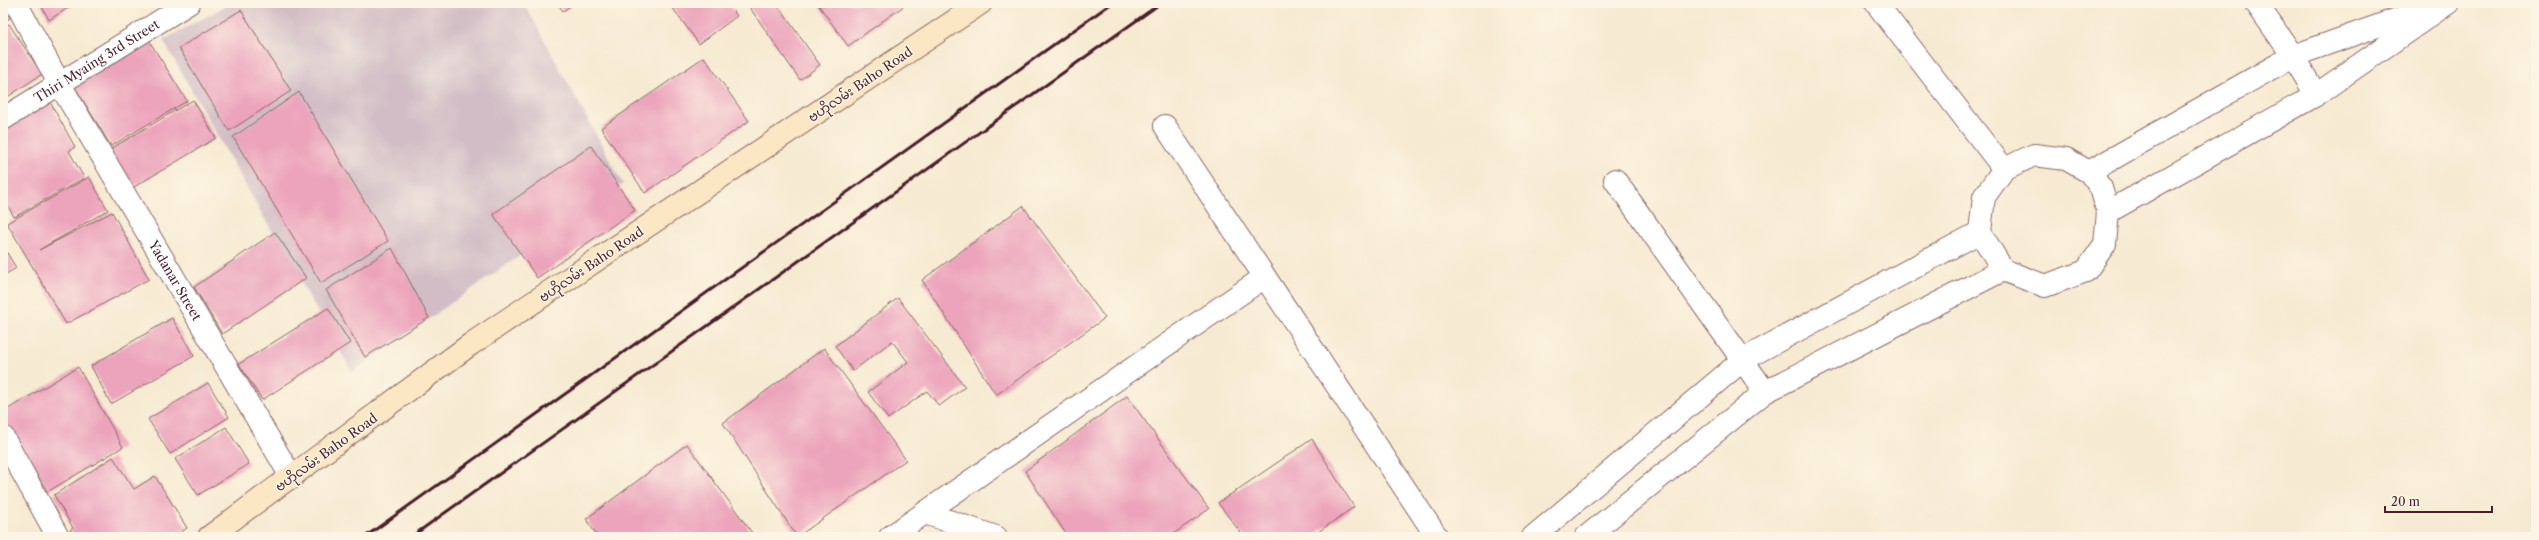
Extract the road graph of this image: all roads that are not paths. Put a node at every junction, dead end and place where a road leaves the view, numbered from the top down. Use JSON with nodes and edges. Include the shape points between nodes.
{"nodes":[{"id":1,"x":16,"y":3,"type":"edge"},
{"id":2,"x":189,"y":3,"type":"edge"},
{"id":3,"x":981,"y":3,"type":"edge"},
{"id":4,"x":1876,"y":3,"type":"edge"},
{"id":5,"x":2256,"y":3,"type":"edge"},
{"id":6,"x":2441,"y":3,"type":"edge"},
{"id":7,"x":2448,"y":3,"type":"edge"},
{"id":8,"x":2293,"y":56,"type":"junction"},
{"id":9,"x":60,"y":83,"type":"junction"},
{"id":10,"x":2316,"y":95,"type":"junction"},
{"id":11,"x":3,"y":118,"type":"edge"},
{"id":12,"x":1165,"y":126,"type":"dead end"},
{"id":13,"x":2004,"y":169,"type":"junction"},
{"id":14,"x":2089,"y":172,"type":"junction"},
{"id":15,"x":1615,"y":180,"type":"dead end"},
{"id":16,"x":2108,"y":212,"type":"junction"},
{"id":17,"x":1980,"y":232,"type":"junction"},
{"id":18,"x":2002,"y":270,"type":"junction"},
{"id":19,"x":1263,"y":278,"type":"junction"},
{"id":20,"x":1744,"y":359,"type":"junction"},
{"id":21,"x":1765,"y":392,"type":"junction"},
{"id":22,"x":3,"y":437,"type":"edge"},
{"id":23,"x":292,"y":478,"type":"junction"},
{"id":24,"x":925,"y":513,"type":"junction"},
{"id":25,"x":58,"y":537,"type":"edge"},
{"id":26,"x":209,"y":537,"type":"edge"},
{"id":27,"x":890,"y":537,"type":"edge"},
{"id":28,"x":996,"y":537,"type":"edge"},
{"id":29,"x":1437,"y":537,"type":"edge"},
{"id":30,"x":1532,"y":537,"type":"edge"},
{"id":31,"x":1586,"y":537,"type":"edge"}],
"edges":[{"from":1,"to":9,"type":"street","name":"Yadanar Street"},
{"from":2,"to":9,"type":"street","name":"Thiri Myaing 3rd Street"},
{"from":3,"to":23,"type":"main road","name":"ဗဟိုလမ်း Baho Road","via":[[471,344]]},
{"from":4,"to":13,"type":"street"},
{"from":5,"to":8,"type":"street"},
{"from":6,"to":8,"type":"street"},
{"from":7,"to":10,"type":"street"},
{"from":8,"to":10,"type":"street"},
{"from":8,"to":14,"type":"street"},
{"from":9,"to":11,"type":"street","name":"Thiri Myaing 3rd Street"},
{"from":9,"to":23,"type":"street","name":"Yadanar Street"},
{"from":10,"to":16,"type":"street"},
{"from":12,"to":19,"type":"street"},
{"from":13,"to":14,"type":"street","via":[[2034,155],[2066,159]]},
{"from":13,"to":17,"type":"street","via":[[1984,197]]},
{"from":14,"to":16,"type":"street","via":[[2101,188]]},
{"from":15,"to":20,"type":"street"},
{"from":16,"to":18,"type":"street","via":[[2105,244],[2086,271],[2045,286]]},
{"from":17,"to":18,"type":"street"},
{"from":17,"to":20,"type":"street"},
{"from":18,"to":21,"type":"street"},
{"from":19,"to":24,"type":"street"},
{"from":19,"to":29,"type":"street"},
{"from":20,"to":21,"type":"street"},
{"from":20,"to":30,"type":"street"},
{"from":21,"to":31,"type":"street"},
{"from":22,"to":25,"type":"street"},
{"from":23,"to":26,"type":"main road","name":"ဗဟိုလမ်း Baho Road"},
{"from":24,"to":27,"type":"street"},
{"from":24,"to":28,"type":"street"}]}
